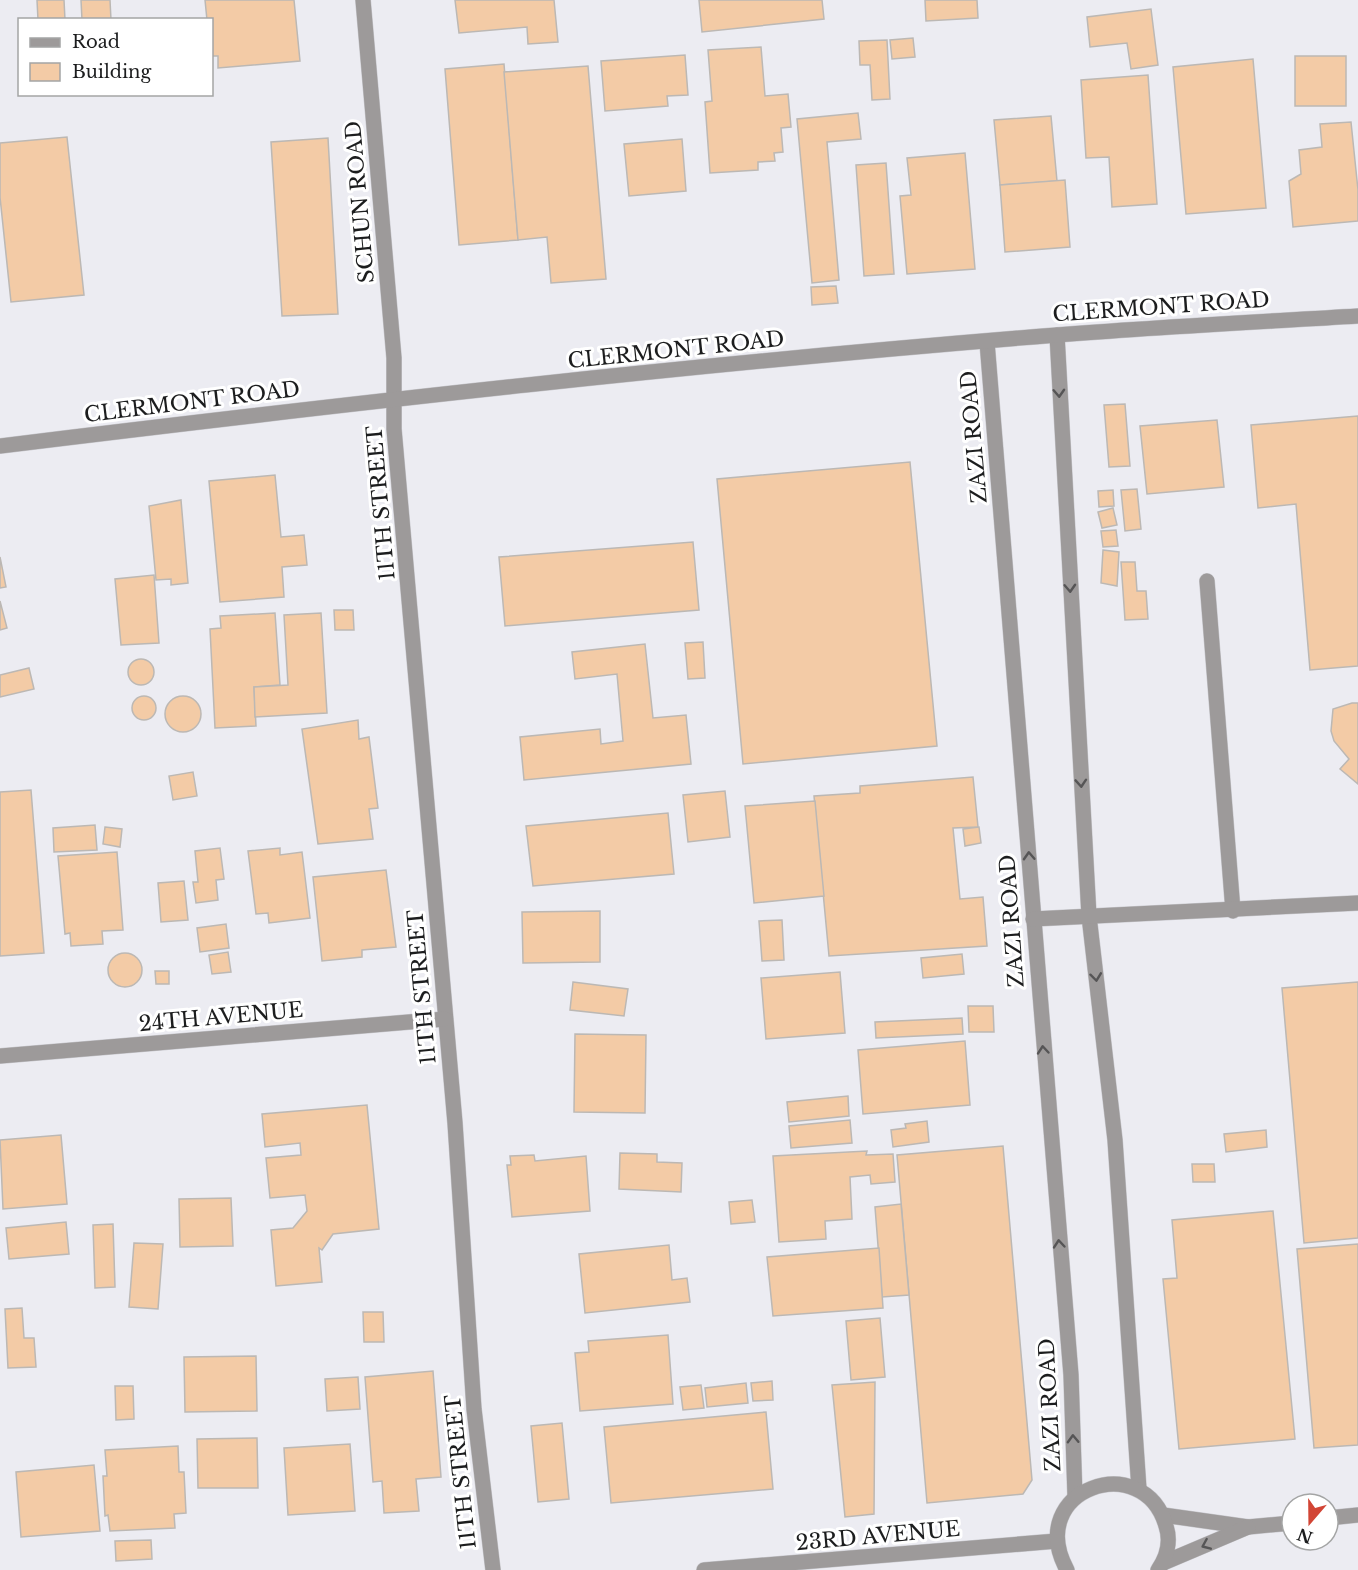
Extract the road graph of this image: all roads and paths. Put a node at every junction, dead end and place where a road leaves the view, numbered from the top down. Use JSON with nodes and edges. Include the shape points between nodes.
{"nodes":[{"id":1,"x":363,"y":0,"type":"edge"},
{"id":2,"x":1358,"y":316,"type":"edge"},
{"id":3,"x":1057,"y":335,"type":"junction"},
{"id":4,"x":987,"y":342,"type":"junction"},
{"id":5,"x":394,"y":400,"type":"junction"},
{"id":6,"x":0,"y":446,"type":"edge"},
{"id":7,"x":1208,"y":582,"type":"dead end"},
{"id":8,"x":1358,"y":903,"type":"edge"},
{"id":9,"x":1233,"y":911,"type":"junction"},
{"id":10,"x":1089,"y":915,"type":"junction"},
{"id":11,"x":1032,"y":919,"type":"junction"},
{"id":12,"x":445,"y":1019,"type":"junction"},
{"id":13,"x":0,"y":1056,"type":"edge"},
{"id":14,"x":1139,"y":1489,"type":"junction"},
{"id":15,"x":1075,"y":1497,"type":"junction"},
{"id":16,"x":1163,"y":1515,"type":"junction"},
{"id":17,"x":1358,"y":1515,"type":"edge"},
{"id":18,"x":1340,"y":1517,"type":"edge"},
{"id":19,"x":1280,"y":1523,"type":"edge"},
{"id":20,"x":1248,"y":1527,"type":"junction"},
{"id":21,"x":1057,"y":1541,"type":"junction"},
{"id":22,"x":1161,"y":1567,"type":"edge"},
{"id":23,"x":493,"y":1570,"type":"edge"},
{"id":24,"x":704,"y":1570,"type":"edge"},
{"id":25,"x":1067,"y":1570,"type":"edge"}],
"edges":[{"from":1,"to":5,"type":"street","name":"SCHUN ROAD","via":[[394,358]]},
{"from":2,"to":3,"type":"street","name":"CLERMONT ROAD"},
{"from":3,"to":4,"type":"street","name":"CLERMONT ROAD"},
{"from":3,"to":10,"type":"street","one_way":true},
{"from":4,"to":5,"type":"street","name":"CLERMONT ROAD"},
{"from":11,"to":4,"type":"street","name":"ZAZI ROAD","one_way":true},
{"from":5,"to":6,"type":"street","name":"CLERMONT ROAD"},
{"from":5,"to":12,"type":"street","name":"11TH STREET"},
{"from":7,"to":9,"type":"street"},
{"from":8,"to":9,"type":"street"},
{"from":9,"to":10,"type":"street"},
{"from":10,"to":11,"type":"street"},
{"from":10,"to":14,"type":"street","one_way":true,"via":[[1115,1140]]},
{"from":15,"to":11,"type":"street","name":"ZAZI ROAD","one_way":true,"via":[[1071,1375]]},
{"from":12,"to":13,"type":"street","name":"24TH AVENUE"},
{"from":12,"to":23,"type":"street","name":"11TH STREET","via":[[474,1409]]},
{"from":14,"to":15,"type":"street","via":[[1109,1484],[1083,1490]]},
{"from":14,"to":16,"type":"street"},
{"from":15,"to":21,"type":"street","via":[[1065,1510]]},
{"from":16,"to":20,"type":"street"},
{"from":16,"to":22,"type":"street","via":[[1168,1548]]},
{"from":17,"to":18,"type":"street"},
{"from":19,"to":20,"type":"street"},
{"from":20,"to":22,"type":"street","one_way":true},
{"from":21,"to":24,"type":"street","name":"23RD AVENUE"},
{"from":21,"to":25,"type":"street"}]}
